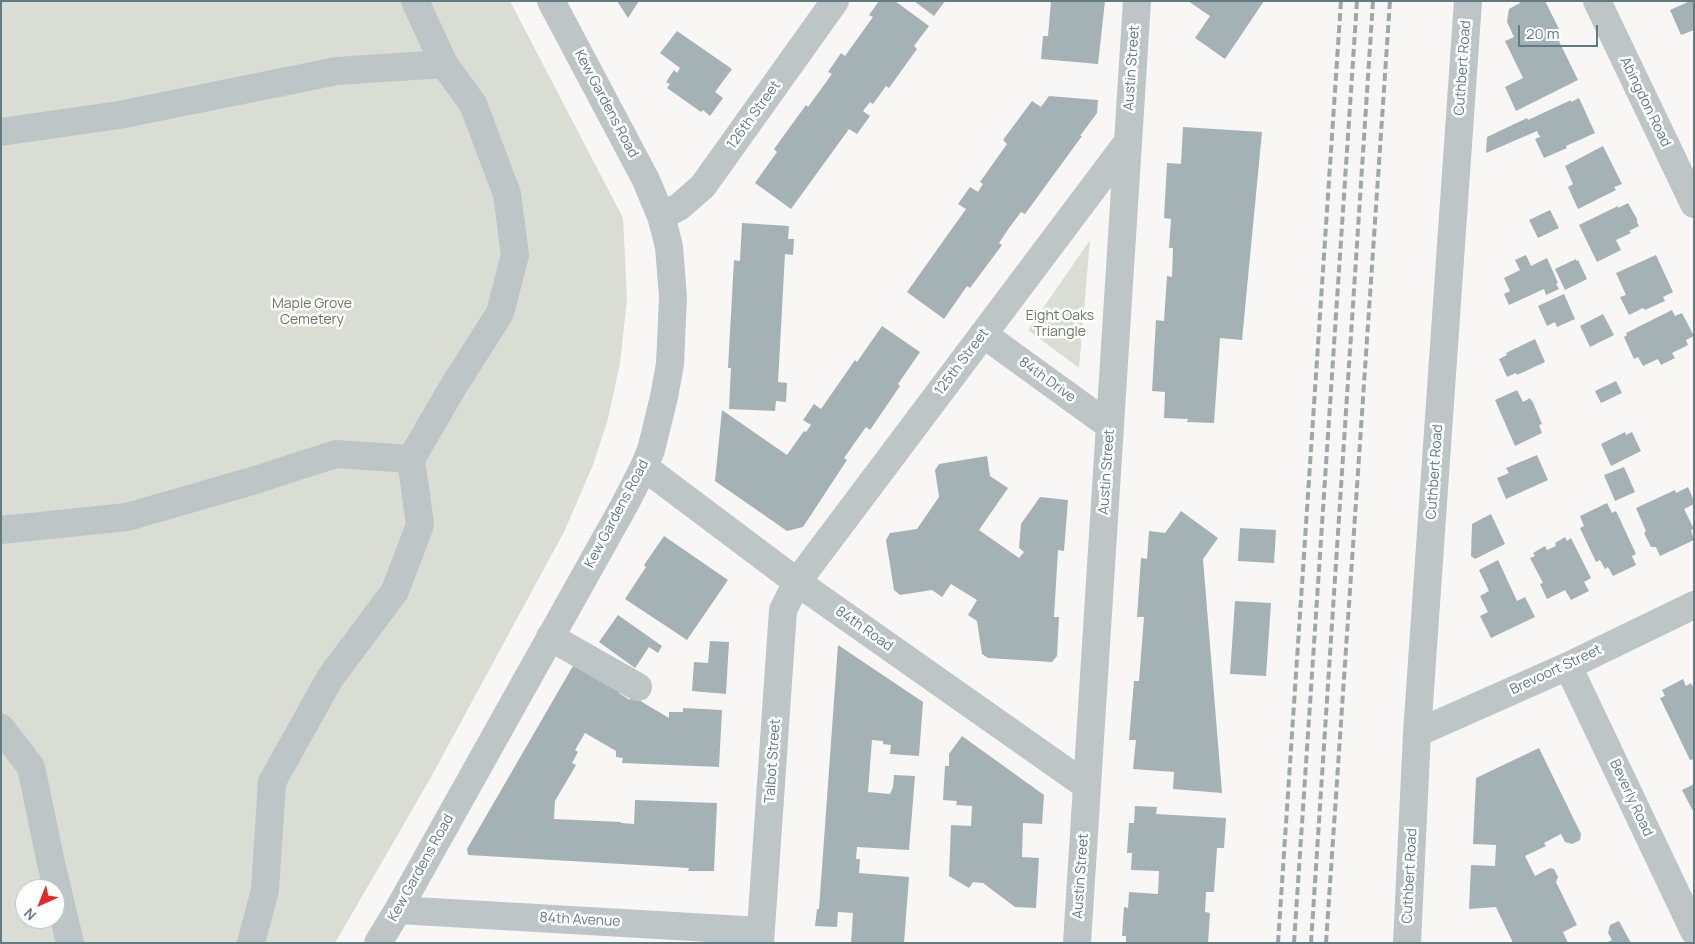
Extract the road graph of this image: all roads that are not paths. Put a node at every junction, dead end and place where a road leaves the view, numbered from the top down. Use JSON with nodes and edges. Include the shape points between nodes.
{"nodes":[{"id":1,"x":415,"y":1,"type":"edge"},
{"id":2,"x":551,"y":1,"type":"edge"},
{"id":3,"x":835,"y":1,"type":"edge"},
{"id":4,"x":1137,"y":1,"type":"edge"},
{"id":5,"x":1468,"y":1,"type":"edge"},
{"id":6,"x":1597,"y":1,"type":"edge"},
{"id":7,"x":444,"y":64,"type":"junction"},
{"id":8,"x":1,"y":132,"type":"edge"},
{"id":9,"x":1127,"y":143,"type":"junction"},
{"id":10,"x":1694,"y":204,"type":"edge"},
{"id":11,"x":661,"y":216,"type":"junction"},
{"id":12,"x":983,"y":334,"type":"junction"},
{"id":13,"x":1110,"y":426,"type":"junction"},
{"id":14,"x":411,"y":459,"type":"junction"},
{"id":15,"x":644,"y":467,"type":"junction"},
{"id":16,"x":1,"y":530,"type":"edge"},
{"id":17,"x":798,"y":582,"type":"junction"},
{"id":18,"x":1694,"y":605,"type":"edge"},
{"id":19,"x":550,"y":637,"type":"junction"},
{"id":20,"x":1568,"y":666,"type":"junction"},
{"id":21,"x":638,"y":687,"type":"dead end"},
{"id":22,"x":1,"y":728,"type":"edge"},
{"id":23,"x":1417,"y":733,"type":"junction"},
{"id":24,"x":1087,"y":786,"type":"junction"},
{"id":25,"x":398,"y":910,"type":"junction"},
{"id":26,"x":1694,"y":931,"type":"edge"},
{"id":27,"x":761,"y":937,"type":"edge"},
{"id":28,"x":70,"y":943,"type":"edge"},
{"id":29,"x":251,"y":943,"type":"edge"},
{"id":30,"x":378,"y":943,"type":"edge"},
{"id":31,"x":1077,"y":943,"type":"edge"},
{"id":32,"x":1407,"y":943,"type":"edge"}],
"edges":[{"from":1,"to":7,"type":"street"},
{"from":2,"to":11,"type":"street","name":"Kew Gardens Road","via":[[646,180]]},
{"from":3,"to":11,"type":"street","name":"126th Street","via":[[702,186],[679,207]]},
{"from":4,"to":9,"type":"street","name":"Austin Street"},
{"from":5,"to":23,"type":"street","name":"Cuthbert Road"},
{"from":6,"to":10,"type":"street","name":"Abingdon Road"},
{"from":7,"to":8,"type":"street","via":[[337,71],[119,115]]},
{"from":7,"to":14,"type":"street","via":[[473,104],[507,194],[516,255],[500,313]]},
{"from":9,"to":12,"type":"street","name":"125th Street"},
{"from":9,"to":13,"type":"street","name":"Austin Street"},
{"from":11,"to":15,"type":"street","name":"Kew Gardens Road","via":[[669,247],[674,297],[670,364],[655,436]]},
{"from":12,"to":13,"type":"street","name":"84th Drive"},
{"from":12,"to":17,"type":"street","name":"125th Street"},
{"from":13,"to":24,"type":"street","name":"Austin Street"},
{"from":14,"to":16,"type":"street","via":[[336,454],[127,517]]},
{"from":14,"to":29,"type":"street","via":[[420,526],[395,590],[330,678],[272,782],[266,890]]},
{"from":15,"to":17,"type":"street","name":"84th Road"},
{"from":15,"to":19,"type":"street","name":"Kew Gardens Road"},
{"from":17,"to":24,"type":"street","name":"84th Road"},
{"from":17,"to":27,"type":"street","name":"Talbot Street","via":[[783,610]]},
{"from":18,"to":20,"type":"street","name":"Brevoort Street"},
{"from":19,"to":21,"type":"street"},
{"from":19,"to":25,"type":"street","name":"Kew Gardens Road"},
{"from":20,"to":23,"type":"street","name":"Brevoort Street"},
{"from":20,"to":26,"type":"street","name":"Beverly Road"},
{"from":22,"to":28,"type":"street","via":[[32,767]]},
{"from":23,"to":32,"type":"street","name":"Cuthbert Road"},
{"from":24,"to":31,"type":"street","name":"Austin Street"},
{"from":25,"to":27,"type":"street","name":"84th Avenue"},
{"from":25,"to":30,"type":"street","name":"Kew Gardens Road"}]}
